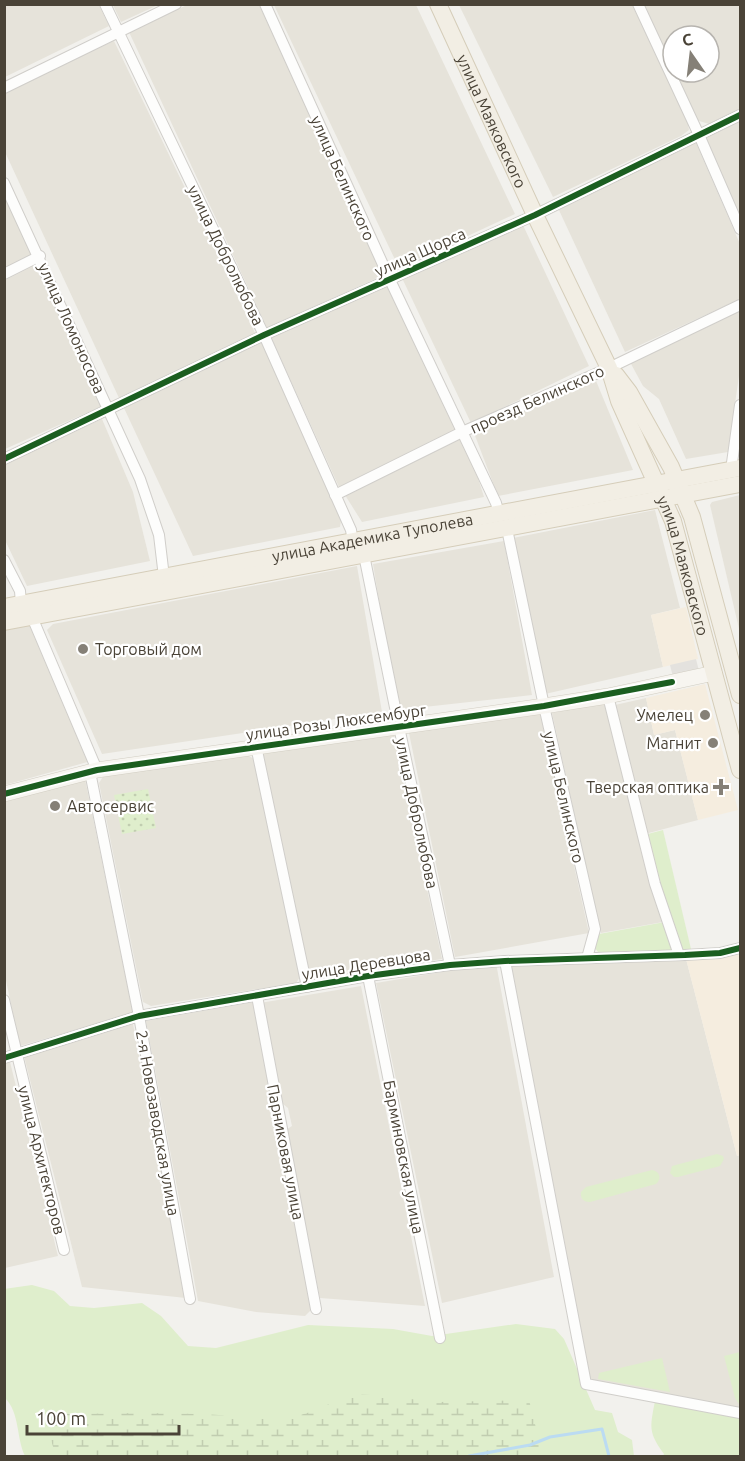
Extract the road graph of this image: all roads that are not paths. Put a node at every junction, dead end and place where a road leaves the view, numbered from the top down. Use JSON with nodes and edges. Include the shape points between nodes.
{"nodes":[{"id":1,"x":105,"y":4,"type":"edge"},
{"id":2,"x":176,"y":4,"type":"edge"},
{"id":3,"x":266,"y":4,"type":"edge"},
{"id":4,"x":438,"y":4,"type":"edge"},
{"id":5,"x":638,"y":4,"type":"edge"},
{"id":6,"x":118,"y":33,"type":"junction"},
{"id":7,"x":4,"y":88,"type":"edge"},
{"id":8,"x":741,"y":115,"type":"edge"},
{"id":9,"x":699,"y":135,"type":"junction"},
{"id":10,"x":4,"y":183,"type":"edge"},
{"id":11,"x":535,"y":215,"type":"junction"},
{"id":12,"x":741,"y":229,"type":"edge"},
{"id":13,"x":40,"y":256,"type":"junction"},
{"id":14,"x":4,"y":274,"type":"edge"},
{"id":15,"x":390,"y":280,"type":"junction"},
{"id":16,"x":741,"y":305,"type":"edge"},
{"id":17,"x":264,"y":335,"type":"junction"},
{"id":18,"x":609,"y":368,"type":"junction"},
{"id":19,"x":741,"y":405,"type":"edge"},
{"id":20,"x":109,"y":409,"type":"junction"},
{"id":21,"x":462,"y":432,"type":"junction"},
{"id":22,"x":4,"y":459,"type":"edge"},
{"id":23,"x":736,"y":469,"type":"edge"},
{"id":24,"x":741,"y":484,"type":"edge"},
{"id":25,"x":681,"y":488,"type":"junction"},
{"id":26,"x":659,"y":492,"type":"junction"},
{"id":27,"x":335,"y":495,"type":"junction"},
{"id":28,"x":503,"y":521,"type":"junction"},
{"id":29,"x":359,"y":548,"type":"junction"},
{"id":30,"x":4,"y":560,"type":"edge"},
{"id":31,"x":164,"y":577,"type":"junction"},
{"id":32,"x":14,"y":614,"type":"edge"},
{"id":33,"x":737,"y":667,"type":"edge"},
{"id":34,"x":714,"y":673,"type":"junction"},
{"id":35,"x":741,"y":695,"type":"edge"},
{"id":36,"x":608,"y":696,"type":"junction"},
{"id":37,"x":544,"y":706,"type":"junction"},
{"id":38,"x":399,"y":727,"type":"junction"},
{"id":39,"x":256,"y":746,"type":"junction"},
{"id":40,"x":741,"y":770,"type":"edge"},
{"id":41,"x":94,"y":771,"type":"junction"},
{"id":42,"x":4,"y":794,"type":"edge"},
{"id":43,"x":741,"y":948,"type":"edge"},
{"id":44,"x":679,"y":955,"type":"junction"},
{"id":45,"x":587,"y":958,"type":"junction"},
{"id":46,"x":505,"y":961,"type":"junction"},
{"id":47,"x":450,"y":965,"type":"junction"},
{"id":48,"x":368,"y":976,"type":"junction"},
{"id":49,"x":307,"y":987,"type":"junction"},
{"id":50,"x":257,"y":996,"type":"junction"},
{"id":51,"x":4,"y":1000,"type":"edge"},
{"id":52,"x":139,"y":1016,"type":"junction"},
{"id":53,"x":16,"y":1054,"type":"junction"},
{"id":54,"x":4,"y":1058,"type":"edge"},
{"id":55,"x":64,"y":1250,"type":"dead end"},
{"id":56,"x":190,"y":1299,"type":"dead end"},
{"id":57,"x":316,"y":1309,"type":"dead end"},
{"id":58,"x":440,"y":1338,"type":"dead end"},
{"id":59,"x":741,"y":1413,"type":"edge"}],
"edges":[{"from":1,"to":6,"type":"street","name":"улица Добролюбова"},
{"from":2,"to":6,"type":"street"},
{"from":3,"to":15,"type":"street","name":"улица Белинского"},
{"from":4,"to":11,"type":"main road","name":"улица Маяковского"},
{"from":5,"to":9,"type":"street"},
{"from":6,"to":7,"type":"street"},
{"from":6,"to":17,"type":"street","name":"улица Добролюбова"},
{"from":8,"to":9,"type":"street","name":"улица Щорса"},
{"from":9,"to":11,"type":"street","name":"улица Щорса"},
{"from":9,"to":12,"type":"street"},
{"from":10,"to":13,"type":"street","name":"улица Ломоносова"},
{"from":11,"to":15,"type":"street","name":"улица Щорса"},
{"from":11,"to":18,"type":"main road","name":"улица Маяковского"},
{"from":13,"to":14,"type":"street"},
{"from":13,"to":20,"type":"street","name":"улица Ломоносова"},
{"from":15,"to":17,"type":"street","name":"улица Щорса"},
{"from":15,"to":21,"type":"street","name":"улица Белинского"},
{"from":16,"to":18,"type":"street","name":"проезд Белинского"},
{"from":17,"to":20,"type":"street","name":"улица Щорса"},
{"from":17,"to":27,"type":"street","name":"улица Добролюбова"},
{"from":18,"to":21,"type":"street","name":"проезд Белинского"},
{"from":18,"to":25,"type":"main road","name":"улица Маяковского","via":[[630,392]]},
{"from":18,"to":26,"type":"main road","name":"улица Маяковского","via":[[619,402]]},
{"from":19,"to":23,"type":"street"},
{"from":20,"to":22,"type":"street","name":"улица Щорса"},
{"from":20,"to":31,"type":"street","name":"улица Ломоносова","via":[[154,516]]},
{"from":21,"to":27,"type":"street","name":"проезд Белинского"},
{"from":21,"to":28,"type":"street","name":"улица Белинского"},
{"from":23,"to":25,"type":"main road","name":"улица Академика Туполева"},
{"from":24,"to":25,"type":"main road","name":"улица Академика Туполева"},
{"from":25,"to":26,"type":"main road","name":"улица Академика Туполева"},
{"from":25,"to":33,"type":"main road","name":"улица Маяковского"},
{"from":26,"to":28,"type":"main road","name":"улица Академика Туполева"},
{"from":26,"to":34,"type":"main road","name":"улица Маяковского","via":[[673,521]]},
{"from":27,"to":29,"type":"street","name":"улица Добролюбова"},
{"from":28,"to":29,"type":"main road","name":"улица Академика Туполева"},
{"from":28,"to":29,"type":"main road","name":"улица Академика Туполева","via":[[377,537]]},
{"from":28,"to":37,"type":"street","name":"улица Белинского"},
{"from":29,"to":31,"type":"main road","name":"улица Академика Туполева"},
{"from":29,"to":32,"type":"main road","name":"улица Академика Туполева","via":[[340,559]]},
{"from":29,"to":38,"type":"street","name":"улица Добролюбова"},
{"from":30,"to":32,"type":"street","name":"2-я Новозаводская улица","via":[[20,591]]},
{"from":31,"to":32,"type":"main road","name":"улица Академика Туполева","via":[[45,600],[35,608]]},
{"from":32,"to":41,"type":"street","name":"2-я Новозаводская улица"},
{"from":33,"to":35,"type":"main road","name":"улица Маяковского"},
{"from":34,"to":36,"type":"street","name":"улица Розы Люксембург"},
{"from":34,"to":40,"type":"main road","name":"улица Маяковского"},
{"from":36,"to":37,"type":"street","name":"улица Розы Люксембург"},
{"from":36,"to":44,"type":"street","via":[[650,863]]},
{"from":37,"to":38,"type":"street","name":"улица Розы Люксембург"},
{"from":37,"to":45,"type":"street","name":"улица Белинского","via":[[595,929]]},
{"from":38,"to":39,"type":"street","name":"улица Розы Люксембург"},
{"from":38,"to":47,"type":"street","name":"улица Добролюбова"},
{"from":39,"to":41,"type":"street","name":"улица Розы Люксембург"},
{"from":39,"to":49,"type":"street"},
{"from":41,"to":42,"type":"street","name":"улица Розы Люксембург"},
{"from":41,"to":52,"type":"street","name":"2-я Новозаводская улица"},
{"from":43,"to":44,"type":"street","name":"улица Деревцова"},
{"from":44,"to":45,"type":"street","name":"улица Деревцова"},
{"from":45,"to":46,"type":"street","name":"улица Деревцова"},
{"from":46,"to":47,"type":"street","name":"улица Деревцова"},
{"from":46,"to":59,"type":"street","via":[[586,1384]]},
{"from":47,"to":48,"type":"street","name":"улица Деревцова"},
{"from":48,"to":49,"type":"street","name":"улица Деревцова"},
{"from":48,"to":58,"type":"street","name":"Барминовская улица"},
{"from":49,"to":50,"type":"street","name":"улица Деревцова"},
{"from":50,"to":52,"type":"street","name":"улица Деревцова"},
{"from":50,"to":57,"type":"street","name":"Парниковая улица"},
{"from":51,"to":53,"type":"street","name":"улица Архитекторов"},
{"from":52,"to":53,"type":"street","name":"улица Деревцова"},
{"from":52,"to":56,"type":"street","name":"2-я Новозаводская улица"},
{"from":53,"to":54,"type":"street","name":"улица Деревцова"},
{"from":53,"to":55,"type":"street","name":"улица Архитекторов"}]}
